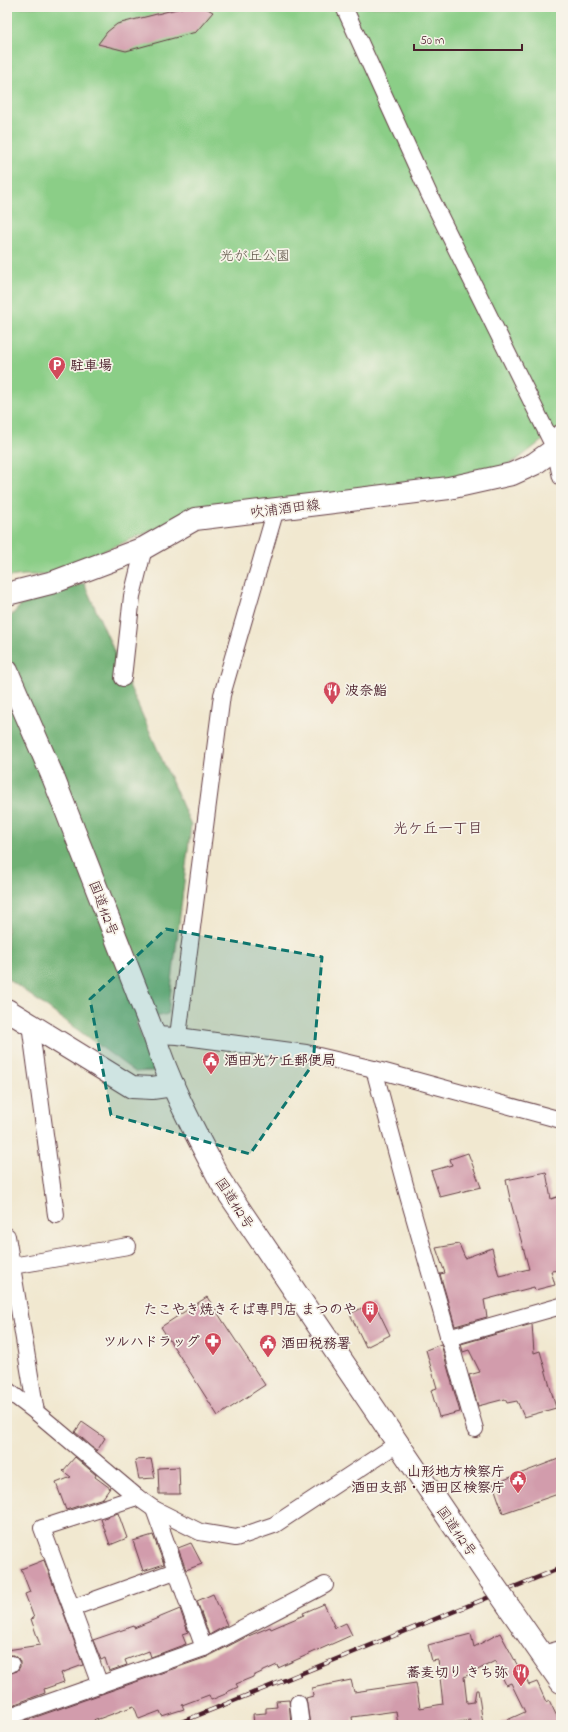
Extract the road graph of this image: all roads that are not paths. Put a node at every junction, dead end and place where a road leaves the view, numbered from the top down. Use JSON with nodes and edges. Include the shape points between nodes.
{"nodes":[{"id":1,"x":344,"y":7,"type":"edge"},
{"id":2,"x":558,"y":442,"type":"edge"},
{"id":3,"x":561,"y":477,"type":"edge"},
{"id":4,"x":276,"y":509,"type":"junction"},
{"id":5,"x":144,"y":548,"type":"junction"},
{"id":6,"x":7,"y":594,"type":"edge"},
{"id":7,"x":7,"y":671,"type":"edge"},
{"id":8,"x":123,"y":678,"type":"dead end"},
{"id":9,"x":7,"y":1010,"type":"edge"},
{"id":10,"x":30,"y":1024,"type":"junction"},
{"id":11,"x":154,"y":1035,"type":"junction"},
{"id":12,"x":178,"y":1036,"type":"junction"},
{"id":13,"x":374,"y":1069,"type":"junction"},
{"id":14,"x":173,"y":1085,"type":"junction"},
{"id":15,"x":561,"y":1120,"type":"edge"},
{"id":16,"x":56,"y":1215,"type":"dead end"},
{"id":17,"x":7,"y":1236,"type":"edge"},
{"id":18,"x":128,"y":1246,"type":"dead end"},
{"id":19,"x":12,"y":1266,"type":"junction"},
{"id":20,"x":561,"y":1306,"type":"edge"},
{"id":21,"x":448,"y":1338,"type":"junction"},
{"id":22,"x":7,"y":1390,"type":"edge"},
{"id":23,"x":36,"y":1412,"type":"junction"},
{"id":24,"x":475,"y":1429,"type":"dead end"},
{"id":25,"x":397,"y":1444,"type":"junction"},
{"id":26,"x":137,"y":1497,"type":"junction"},
{"id":27,"x":154,"y":1509,"type":"junction"},
{"id":28,"x":175,"y":1571,"type":"junction"},
{"id":29,"x":325,"y":1585,"type":"dead end"},
{"id":30,"x":72,"y":1608,"type":"junction"},
{"id":31,"x":204,"y":1648,"type":"junction"},
{"id":32,"x":551,"y":1651,"type":"edge"},
{"id":33,"x":561,"y":1682,"type":"edge"},
{"id":34,"x":100,"y":1685,"type":"junction"},
{"id":35,"x":298,"y":1703,"type":"dead end"},
{"id":36,"x":7,"y":1717,"type":"edge"},
{"id":37,"x":301,"y":1725,"type":"edge"}],
"edges":[{"from":1,"to":2,"type":"street","via":[[429,194]]},
{"from":2,"to":3,"type":"street"},
{"from":2,"to":4,"type":"main road","name":"吹浦酒田線","via":[[534,464],[512,474],[449,488]]},
{"from":4,"to":5,"type":"main road","name":"吹浦酒田線","via":[[195,519]]},
{"from":4,"to":12,"type":"street","via":[[222,695]]},
{"from":5,"to":6,"type":"main road","name":"吹浦酒田線","via":[[54,582]]},
{"from":5,"to":8,"type":"street","via":[[132,596]]},
{"from":7,"to":11,"type":"main road","name":"国道112号","via":[[53,777]]},
{"from":9,"to":10,"type":"main road"},
{"from":10,"to":14,"type":"main road","via":[[132,1087]]},
{"from":10,"to":16,"type":"street"},
{"from":11,"to":12,"type":"street"},
{"from":11,"to":14,"type":"main road","name":"国道112号","via":[[162,1062]]},
{"from":12,"to":13,"type":"street","via":[[306,1053]]},
{"from":13,"to":15,"type":"street"},
{"from":13,"to":21,"type":"street"},
{"from":14,"to":25,"type":"main road","name":"国道112号","via":[[186,1116],[221,1182]]},
{"from":17,"to":19,"type":"street"},
{"from":18,"to":19,"type":"street"},
{"from":19,"to":23,"type":"street"},
{"from":20,"to":21,"type":"street"},
{"from":21,"to":24,"type":"street"},
{"from":22,"to":23,"type":"street"},
{"from":23,"to":26,"type":"street"},
{"from":25,"to":27,"type":"street","via":[[274,1525],[236,1538],[200,1532]]},
{"from":25,"to":32,"type":"main road","name":"国道112号","bridge":true,"via":[[509,1607]]},
{"from":26,"to":27,"type":"street"},
{"from":26,"to":30,"type":"street","via":[[42,1528]]},
{"from":27,"to":28,"type":"street"},
{"from":28,"to":30,"type":"street"},
{"from":28,"to":31,"type":"street"},
{"from":29,"to":31,"type":"street"},
{"from":30,"to":34,"type":"street"},
{"from":31,"to":34,"type":"street"},
{"from":32,"to":33,"type":"main road","name":"国道112号"},
{"from":34,"to":36,"type":"street"},
{"from":35,"to":37,"type":"street"}]}
